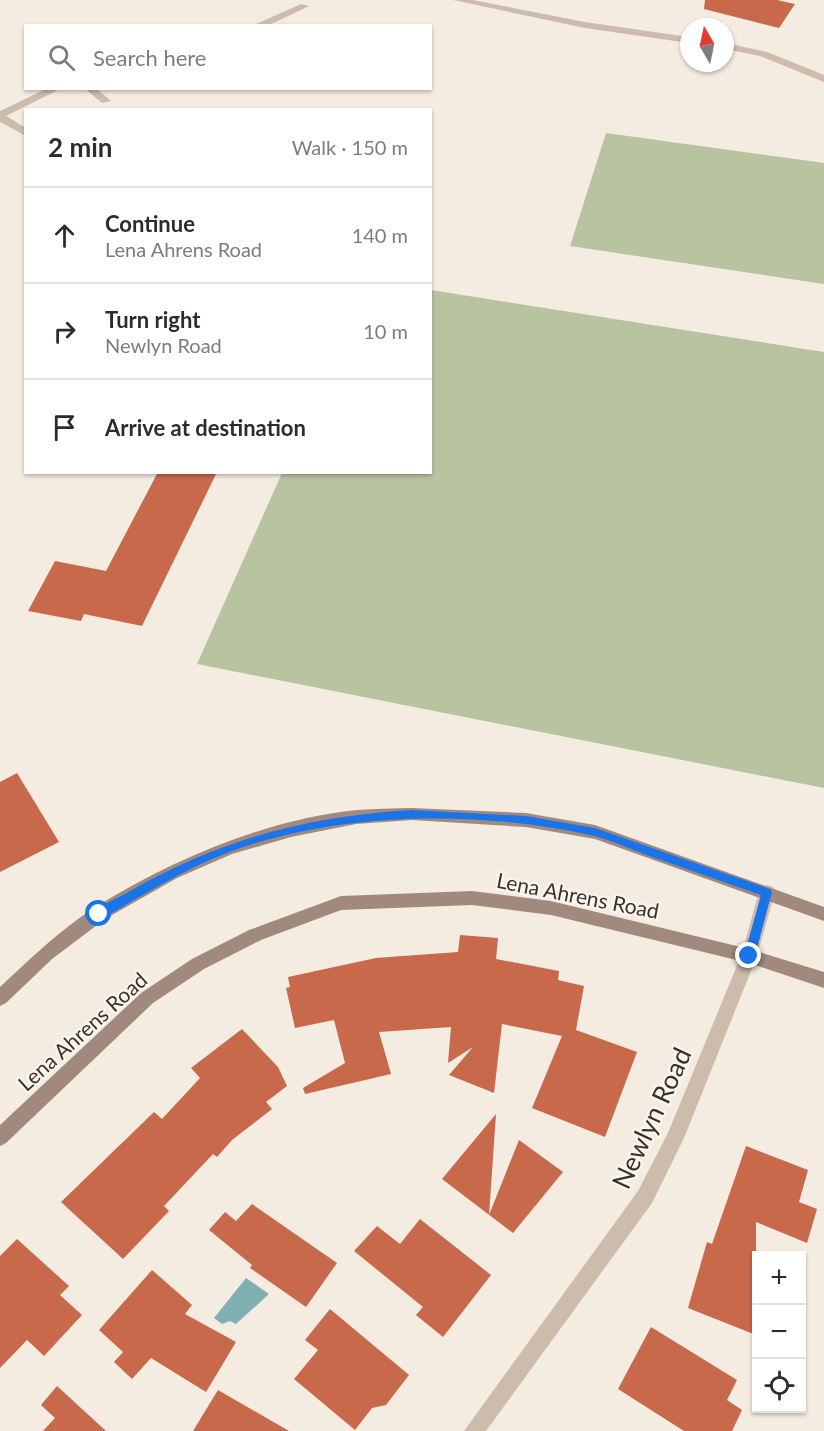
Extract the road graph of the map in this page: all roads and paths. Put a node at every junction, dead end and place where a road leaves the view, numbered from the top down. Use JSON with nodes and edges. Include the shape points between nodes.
{"nodes":[{"id":1,"x":458,"y":0,"type":"edge"},
{"id":2,"x":304,"y":6,"type":"dead end"},
{"id":3,"x":262,"y":24,"type":"edge"},
{"id":4,"x":680,"y":38,"type":"edge"},
{"id":5,"x":734,"y":48,"type":"edge"},
{"id":6,"x":824,"y":79,"type":"edge"},
{"id":7,"x":53,"y":90,"type":"edge"},
{"id":8,"x":92,"y":90,"type":"edge"},
{"id":9,"x":106,"y":101,"type":"dead end"},
{"id":10,"x":0,"y":116,"type":"edge"},
{"id":11,"x":24,"y":132,"type":"edge"},
{"id":12,"x":767,"y":892,"type":"junction"},
{"id":13,"x":824,"y":914,"type":"edge"},
{"id":14,"x":749,"y":956,"type":"junction"},
{"id":15,"x":824,"y":980,"type":"edge"},
{"id":16,"x":0,"y":998,"type":"edge"},
{"id":17,"x":0,"y":1137,"type":"edge"},
{"id":18,"x":474,"y":1431,"type":"edge"}],
"edges":[{"from":1,"to":4,"type":"street","via":[[551,19]]},
{"from":2,"to":3,"type":"street"},
{"from":5,"to":6,"type":"street","via":[[763,54]]},
{"from":7,"to":10,"type":"street"},
{"from":8,"to":9,"type":"street"},
{"from":10,"to":11,"type":"street"},
{"from":12,"to":13,"type":"main road"},
{"from":12,"to":14,"type":"street","name":"Newlyn Road"},
{"from":12,"to":16,"type":"main road","via":[[595,832],[526,820],[412,814],[356,817],[229,848],[171,873],[99,914],[46,954]]},
{"from":14,"to":15,"type":"main road","name":"Lena Ahrens Road"},
{"from":14,"to":17,"type":"main road","name":"Lena Ahrens Road","via":[[551,908],[472,897],[341,903],[255,935],[198,964],[147,998]]},
{"from":14,"to":18,"type":"street","name":"Newlyn Road","via":[[675,1138],[645,1197]]}]}
